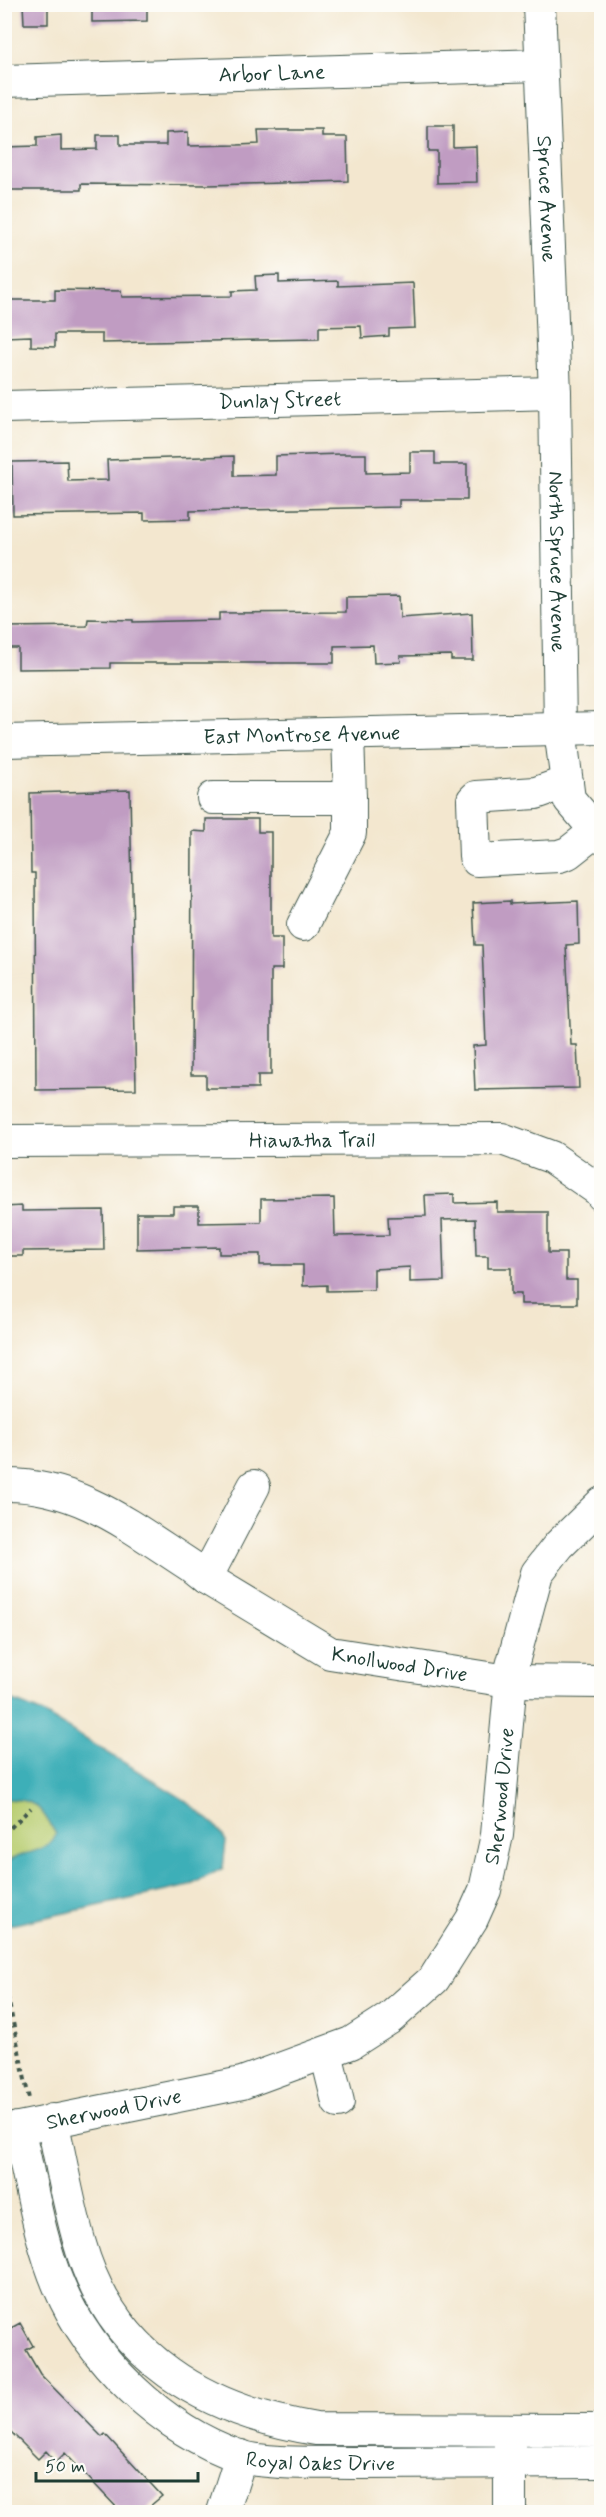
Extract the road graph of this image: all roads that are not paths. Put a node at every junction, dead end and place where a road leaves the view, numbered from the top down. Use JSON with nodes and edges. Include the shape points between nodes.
{"nodes":[{"id":1,"x":539,"y":4,"type":"edge"},
{"id":2,"x":541,"y":65,"type":"junction"},
{"id":3,"x":4,"y":81,"type":"edge"},
{"id":4,"x":555,"y":393,"type":"junction"},
{"id":5,"x":4,"y":407,"type":"edge"},
{"id":6,"x":602,"y":728,"type":"edge"},
{"id":7,"x":560,"y":729,"type":"junction"},
{"id":8,"x":348,"y":734,"type":"junction"},
{"id":9,"x":4,"y":741,"type":"edge"},
{"id":10,"x":567,"y":782,"type":"junction"},
{"id":11,"x":213,"y":798,"type":"dead end"},
{"id":12,"x":350,"y":798,"type":"junction"},
{"id":13,"x":599,"y":834,"type":"edge"},
{"id":14,"x":303,"y":925,"type":"dead end"},
{"id":15,"x":4,"y":1141,"type":"edge"},
{"id":16,"x":601,"y":1192,"type":"edge"},
{"id":17,"x":4,"y":1485,"type":"edge"},
{"id":18,"x":254,"y":1486,"type":"dead end"},
{"id":19,"x":602,"y":1503,"type":"edge"},
{"id":20,"x":206,"y":1578,"type":"junction"},
{"id":21,"x":510,"y":1680,"type":"junction"},
{"id":22,"x":602,"y":1682,"type":"edge"},
{"id":23,"x":326,"y":2053,"type":"junction"},
{"id":24,"x":338,"y":2102,"type":"dead end"},
{"id":25,"x":27,"y":2126,"type":"edge"},
{"id":26,"x":230,"y":2408,"type":"junction"},
{"id":27,"x":275,"y":2422,"type":"junction"},
{"id":28,"x":511,"y":2430,"type":"junction"},
{"id":29,"x":602,"y":2430,"type":"edge"},
{"id":30,"x":241,"y":2456,"type":"junction"},
{"id":31,"x":602,"y":2462,"type":"edge"},
{"id":32,"x":510,"y":2464,"type":"junction"},
{"id":33,"x":223,"y":2512,"type":"edge"},
{"id":34,"x":510,"y":2512,"type":"edge"}],
"edges":[{"from":1,"to":2,"type":"street","name":"Spruce Avenue"},
{"from":2,"to":3,"type":"street","name":"Arbor Lane"},
{"from":2,"to":4,"type":"street","name":"Spruce Avenue"},
{"from":4,"to":5,"type":"street","name":"Dunlay Street"},
{"from":4,"to":7,"type":"street","name":"North Spruce Avenue"},
{"from":6,"to":7,"type":"street","name":"East Montrose Avenue"},
{"from":7,"to":8,"type":"street","name":"East Montrose Avenue"},
{"from":7,"to":10,"type":"street","name":"North Spruce Avenue"},
{"from":8,"to":9,"type":"street","name":"East Montrose Avenue"},
{"from":8,"to":12,"type":"street"},
{"from":10,"to":13,"type":"street","name":"North Spruce Avenue","via":[[569,800]]},
{"from":10,"to":13,"type":"street","via":[[536,793],[476,797],[475,857],[477,860],[560,856]]},
{"from":11,"to":12,"type":"street"},
{"from":12,"to":14,"type":"street","via":[[350,834]]},
{"from":15,"to":16,"type":"street","name":"Hiawatha Trail","via":[[502,1138],[551,1157]]},
{"from":17,"to":20,"type":"street","name":"Knollwood Drive","via":[[88,1501]]},
{"from":18,"to":20,"type":"street"},
{"from":19,"to":21,"type":"street","name":"Sherwood Drive","via":[[537,1573]]},
{"from":20,"to":21,"type":"street","name":"Knollwood Drive","via":[[330,1653]]},
{"from":21,"to":22,"type":"street","name":"Knollwood Drive"},
{"from":21,"to":23,"type":"street","name":"Sherwood Drive","via":[[497,1835],[485,1890],[472,1919],[434,1979],[390,2018],[351,2043]]},
{"from":23,"to":24,"type":"street"},
{"from":23,"to":25,"type":"street","name":"Sherwood Drive","via":[[242,2083]]},
{"from":25,"to":26,"type":"street","name":"Royal Oaks Drive","via":[[101,2297],[132,2339],[161,2369]]},
{"from":25,"to":30,"type":"street","name":"Royal Oaks Drive","via":[[50,2258],[59,2286],[80,2324],[108,2363],[175,2423]]},
{"from":26,"to":27,"type":"street","name":"Royal Oaks Drive"},
{"from":26,"to":30,"type":"street","via":[[230,2444]]},
{"from":27,"to":28,"type":"street","name":"Royal Oaks Drive","via":[[316,2429]]},
{"from":27,"to":30,"type":"street","via":[[267,2444],[254,2454]]},
{"from":28,"to":29,"type":"street","name":"Royal Oaks Drive"},
{"from":28,"to":32,"type":"street"},
{"from":30,"to":32,"type":"street","name":"Royal Oaks Drive","via":[[307,2462]]},
{"from":30,"to":33,"type":"street"},
{"from":31,"to":32,"type":"street","name":"Royal Oaks Drive"},
{"from":32,"to":34,"type":"street"}]}
